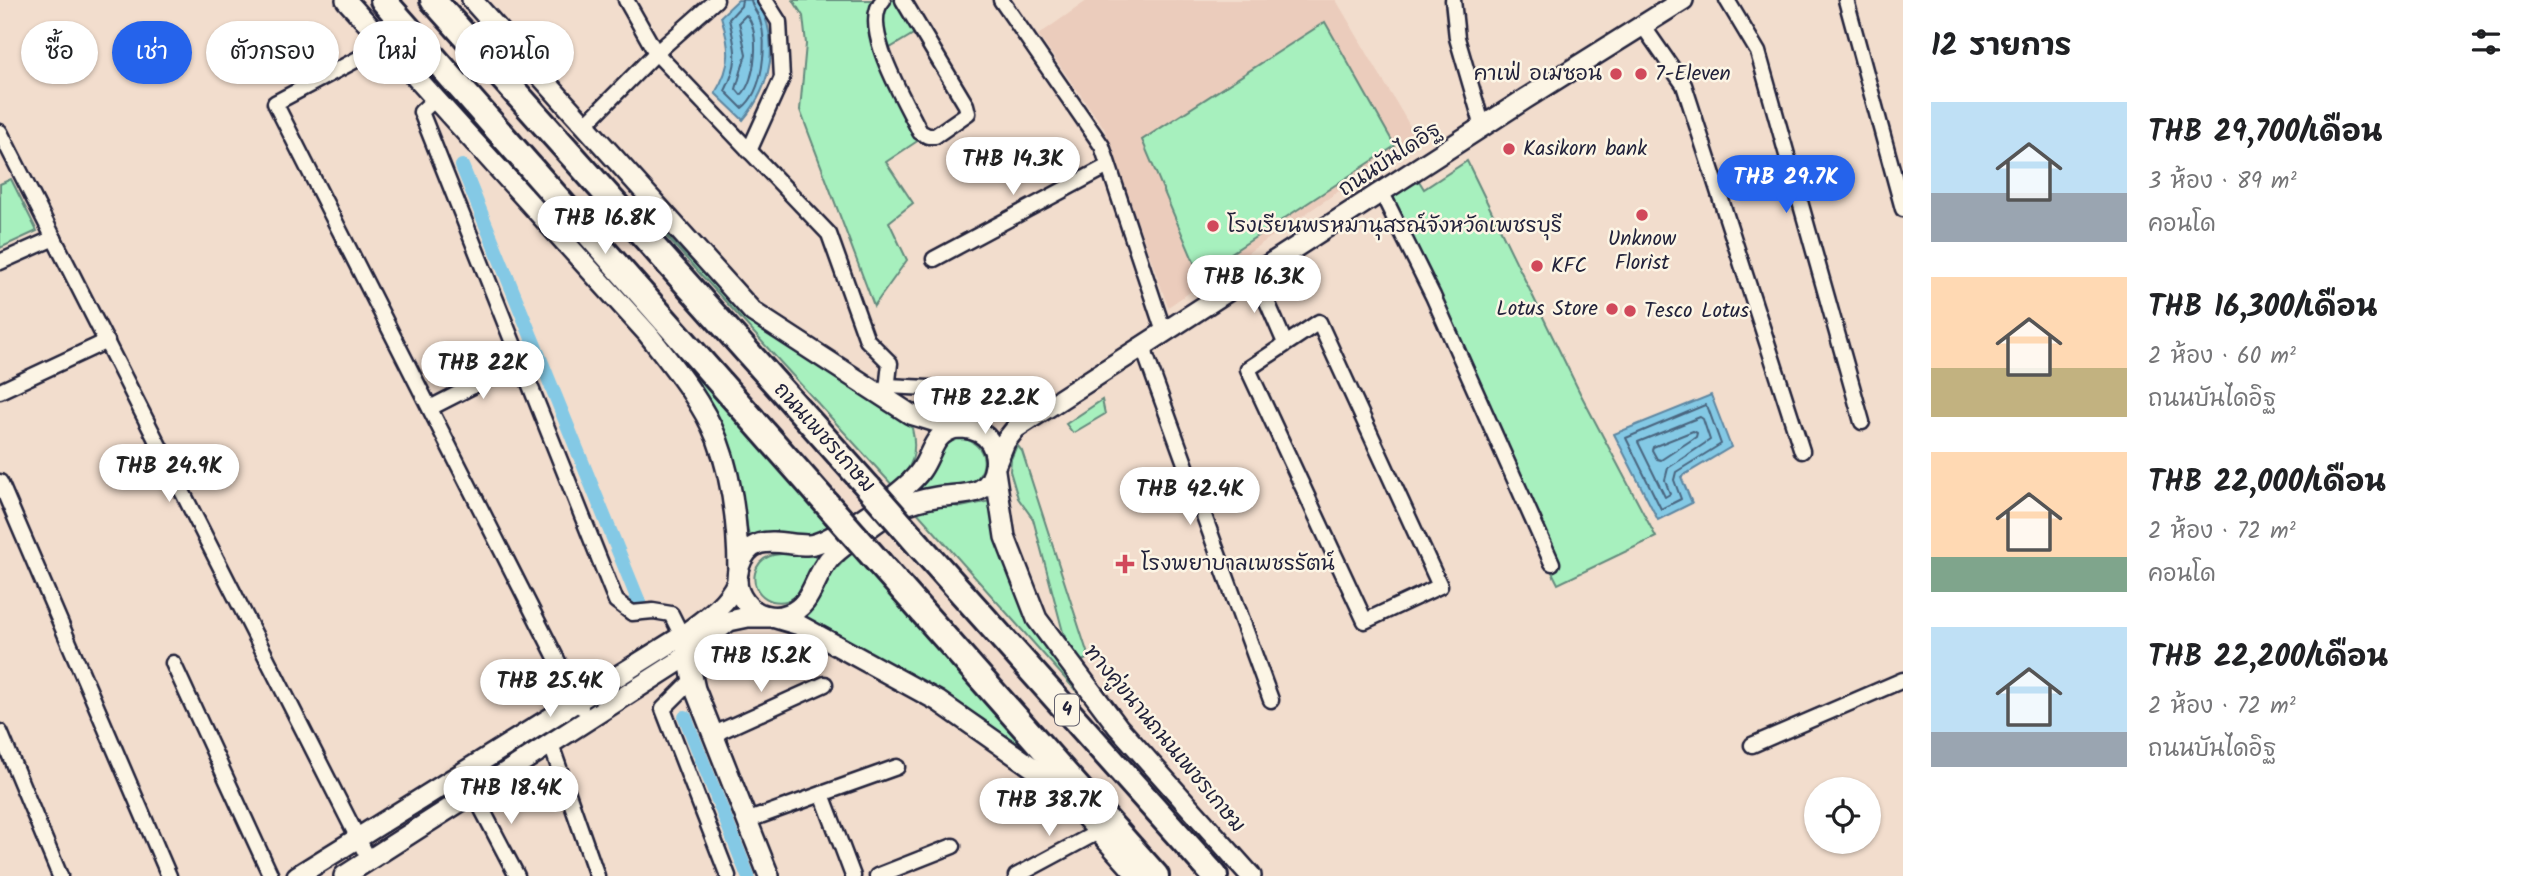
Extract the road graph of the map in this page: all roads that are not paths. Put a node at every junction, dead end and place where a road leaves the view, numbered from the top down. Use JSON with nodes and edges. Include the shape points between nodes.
{"nodes":[{"id":1,"x":346,"y":0,"type":"edge"},
{"id":2,"x":383,"y":0,"type":"edge"},
{"id":3,"x":433,"y":0,"type":"edge"},
{"id":4,"x":472,"y":0,"type":"edge"},
{"id":5,"x":626,"y":0,"type":"edge"},
{"id":6,"x":716,"y":0,"type":"edge"},
{"id":7,"x":765,"y":0,"type":"edge"},
{"id":8,"x":883,"y":0,"type":"edge"},
{"id":9,"x":903,"y":0,"type":"edge"},
{"id":10,"x":1001,"y":0,"type":"edge"},
{"id":11,"x":1453,"y":0,"type":"edge"},
{"id":12,"x":1727,"y":0,"type":"edge"},
{"id":13,"x":1846,"y":0,"type":"edge"},
{"id":14,"x":1671,"y":3,"type":"edge"},
{"id":15,"x":365,"y":21,"type":"edge"},
{"id":16,"x":1643,"y":26,"type":"junction"},
{"id":17,"x":656,"y":54,"type":"junction"},
{"id":18,"x":353,"y":62,"type":"edge"},
{"id":19,"x":422,"y":84,"type":"edge"},
{"id":20,"x":435,"y":99,"type":"junction"},
{"id":21,"x":585,"y":125,"type":"junction"},
{"id":22,"x":1483,"y":127,"type":"junction"},
{"id":23,"x":0,"y":132,"type":"edge"},
{"id":24,"x":749,"y":151,"type":"junction"},
{"id":25,"x":1108,"y":166,"type":"junction"},
{"id":26,"x":1382,"y":193,"type":"junction"},
{"id":27,"x":1903,"y":209,"type":"edge"},
{"id":28,"x":54,"y":238,"type":"junction"},
{"id":29,"x":934,"y":259,"type":"dead end"},
{"id":30,"x":0,"y":262,"type":"edge"},
{"id":31,"x":1255,"y":274,"type":"junction"},
{"id":32,"x":1164,"y":332,"type":"junction"},
{"id":33,"x":107,"y":341,"type":"junction"},
{"id":34,"x":1285,"y":343,"type":"junction"},
{"id":35,"x":1145,"y":345,"type":"junction"},
{"id":36,"x":520,"y":362,"type":"junction"},
{"id":37,"x":950,"y":389,"type":"dead end"},
{"id":38,"x":0,"y":391,"type":"edge"},
{"id":39,"x":887,"y":392,"type":"junction"},
{"id":40,"x":430,"y":408,"type":"junction"},
{"id":41,"x":1862,"y":422,"type":"dead end"},
{"id":42,"x":1016,"y":428,"type":"junction"},
{"id":43,"x":966,"y":429,"type":"junction"},
{"id":44,"x":1802,"y":451,"type":"dead end"},
{"id":45,"x":995,"y":467,"type":"junction"},
{"id":46,"x":0,"y":482,"type":"edge"},
{"id":47,"x":1552,"y":563,"type":"dead end"},
{"id":48,"x":737,"y":577,"type":"junction"},
{"id":49,"x":772,"y":617,"type":"junction"},
{"id":50,"x":685,"y":645,"type":"junction"},
{"id":51,"x":173,"y":663,"type":"dead end"},
{"id":52,"x":693,"y":679,"type":"junction"},
{"id":53,"x":1903,"y":680,"type":"edge"},
{"id":54,"x":825,"y":684,"type":"dead end"},
{"id":55,"x":1271,"y":700,"type":"dead end"},
{"id":56,"x":579,"y":702,"type":"junction"},
{"id":57,"x":588,"y":720,"type":"junction"},
{"id":58,"x":0,"y":732,"type":"edge"},
{"id":59,"x":712,"y":735,"type":"junction"},
{"id":60,"x":550,"y":742,"type":"junction"},
{"id":61,"x":1752,"y":745,"type":"dead end"},
{"id":62,"x":897,"y":766,"type":"dead end"},
{"id":63,"x":473,"y":792,"type":"junction"},
{"id":64,"x":822,"y":794,"type":"junction"},
{"id":65,"x":746,"y":821,"type":"junction"},
{"id":66,"x":1098,"y":832,"type":"junction"},
{"id":67,"x":358,"y":839,"type":"junction"},
{"id":68,"x":953,"y":846,"type":"dead end"},
{"id":69,"x":369,"y":860,"type":"junction"},
{"id":70,"x":1138,"y":875,"type":"edge"},
{"id":71,"x":60,"y":876,"type":"edge"},
{"id":72,"x":169,"y":876,"type":"edge"},
{"id":73,"x":271,"y":876,"type":"edge"},
{"id":74,"x":297,"y":876,"type":"edge"},
{"id":75,"x":344,"y":876,"type":"edge"},
{"id":76,"x":517,"y":876,"type":"edge"},
{"id":77,"x":597,"y":876,"type":"edge"},
{"id":78,"x":728,"y":876,"type":"edge"},
{"id":79,"x":769,"y":876,"type":"edge"},
{"id":80,"x":853,"y":876,"type":"edge"},
{"id":81,"x":877,"y":876,"type":"edge"},
{"id":82,"x":1016,"y":876,"type":"edge"},
{"id":83,"x":1215,"y":876,"type":"edge"},
{"id":84,"x":1251,"y":876,"type":"edge"}],
"edges":[{"from":1,"to":15,"type":"main road"},
{"from":2,"to":70,"type":"highway","name":"ถนนเพชรเกษม","number":"4","bridge":true,"via":[[880,564]]},
{"from":3,"to":83,"type":"highway","name":"ถนนเพชรเกษม","number":"4","bridge":true},
{"from":4,"to":21,"type":"main road"},
{"from":5,"to":17,"type":"street"},
{"from":6,"to":17,"type":"street"},
{"from":7,"to":24,"type":"street","via":[[779,22],[782,78]]},
{"from":8,"to":9,"type":"street","via":[[875,20],[879,44],[920,132],[934,135],[968,113]]},
{"from":10,"to":25,"type":"street","via":[[1095,134]]},
{"from":11,"to":22,"type":"street","via":[[1457,38]]},
{"from":12,"to":41,"type":"street","via":[[1758,51]]},
{"from":13,"to":27,"type":"street"},
{"from":14,"to":16,"type":"main road","name":"ถนนบันไดอิฐ"},
{"from":16,"to":22,"type":"main road","name":"ถนนบันไดอิฐ"},
{"from":16,"to":44,"type":"street","via":[[1684,85]]},
{"from":17,"to":21,"type":"street"},
{"from":17,"to":24,"type":"street"},
{"from":18,"to":40,"type":"street","via":[[275,103]]},
{"from":19,"to":20,"type":"main road"},
{"from":20,"to":36,"type":"street","via":[[422,112]]},
{"from":20,"to":48,"type":"main road","via":[[684,379],[717,438],[732,497]]},
{"from":21,"to":39,"type":"main road","via":[[753,312]]},
{"from":22,"to":26,"type":"main road","name":"ถนนบันไดอิฐ"},
{"from":23,"to":28,"type":"street"},
{"from":24,"to":39,"type":"street","via":[[829,234],[867,340],[890,363]]},
{"from":25,"to":29,"type":"street"},
{"from":25,"to":32,"type":"street"},
{"from":26,"to":31,"type":"main road","name":"ถนนบันไดอิฐ"},
{"from":26,"to":47,"type":"street"},
{"from":28,"to":30,"type":"street"},
{"from":28,"to":33,"type":"street"},
{"from":31,"to":32,"type":"main road","name":"ถนนบันไดอิฐ"},
{"from":31,"to":34,"type":"street"},
{"from":32,"to":35,"type":"main road","name":"ถนนบันไดอิฐ"},
{"from":33,"to":38,"type":"street"},
{"from":33,"to":67,"type":"street"},
{"from":34,"to":34,"type":"street","via":[[1248,369],[1365,621],[1440,586],[1319,322]]},
{"from":35,"to":42,"type":"main road","name":"ถนนบันไดอิฐ"},
{"from":35,"to":55,"type":"street"},
{"from":36,"to":40,"type":"street"},
{"from":36,"to":50,"type":"street","via":[[616,601],[632,613],[671,614]]},
{"from":37,"to":39,"type":"street"},
{"from":39,"to":43,"type":"main road","via":[[909,414]]},
{"from":40,"to":56,"type":"street"},
{"from":42,"to":43,"type":"main road","name":"ถนนบันไดอิฐ","via":[[997,432]]},
{"from":42,"to":45,"type":"main road","name":"ถนนบันไดอิฐ","via":[[999,452]]},
{"from":43,"to":45,"type":"main road","name":"ทางคู่ขนานถนนเพชรเกษม","via":[[992,445]]},
{"from":43,"to":48,"type":"main road","via":[[938,437],[911,483],[893,497],[828,539],[809,545],[779,541],[757,545],[747,553]]},
{"from":45,"to":49,"type":"main road","name":"ถนนบันไดอิฐ","via":[[986,486],[970,495],[938,496],[898,508],[833,554],[801,607]]},
{"from":45,"to":84,"type":"main road","name":"ทางคู่ขนานถนนเพชรเกษม","number":"4","via":[[1005,537],[1037,619],[1118,727]]},
{"from":46,"to":72,"type":"street"},
{"from":48,"to":49,"type":"main road","via":[[744,601]]},
{"from":48,"to":50,"type":"main road","via":[[731,594]]},
{"from":49,"to":50,"type":"main road","via":[[729,621]]},
{"from":49,"to":66,"type":"main road","number":"4","via":[[799,625],[938,701],[1056,784]]},
{"from":50,"to":52,"type":"main road"},
{"from":50,"to":56,"type":"main road"},
{"from":50,"to":57,"type":"main road"},
{"from":51,"to":73,"type":"street"},
{"from":52,"to":59,"type":"main road"},
{"from":52,"to":78,"type":"street","via":[[663,709]]},
{"from":53,"to":61,"type":"street"},
{"from":54,"to":59,"type":"street"},
{"from":56,"to":57,"type":"street"},
{"from":56,"to":67,"type":"main road"},
{"from":57,"to":60,"type":"main road"},
{"from":58,"to":71,"type":"street"},
{"from":59,"to":65,"type":"main road"},
{"from":60,"to":63,"type":"main road"},
{"from":60,"to":77,"type":"street"},
{"from":62,"to":64,"type":"street"},
{"from":63,"to":69,"type":"main road"},
{"from":63,"to":76,"type":"street"},
{"from":64,"to":65,"type":"street"},
{"from":64,"to":80,"type":"street"},
{"from":65,"to":79,"type":"main road"},
{"from":66,"to":70,"type":"main road","number":"4"},
{"from":66,"to":82,"type":"street"},
{"from":67,"to":69,"type":"street"},
{"from":67,"to":74,"type":"main road"},
{"from":68,"to":81,"type":"street"},
{"from":69,"to":75,"type":"main road"}]}
